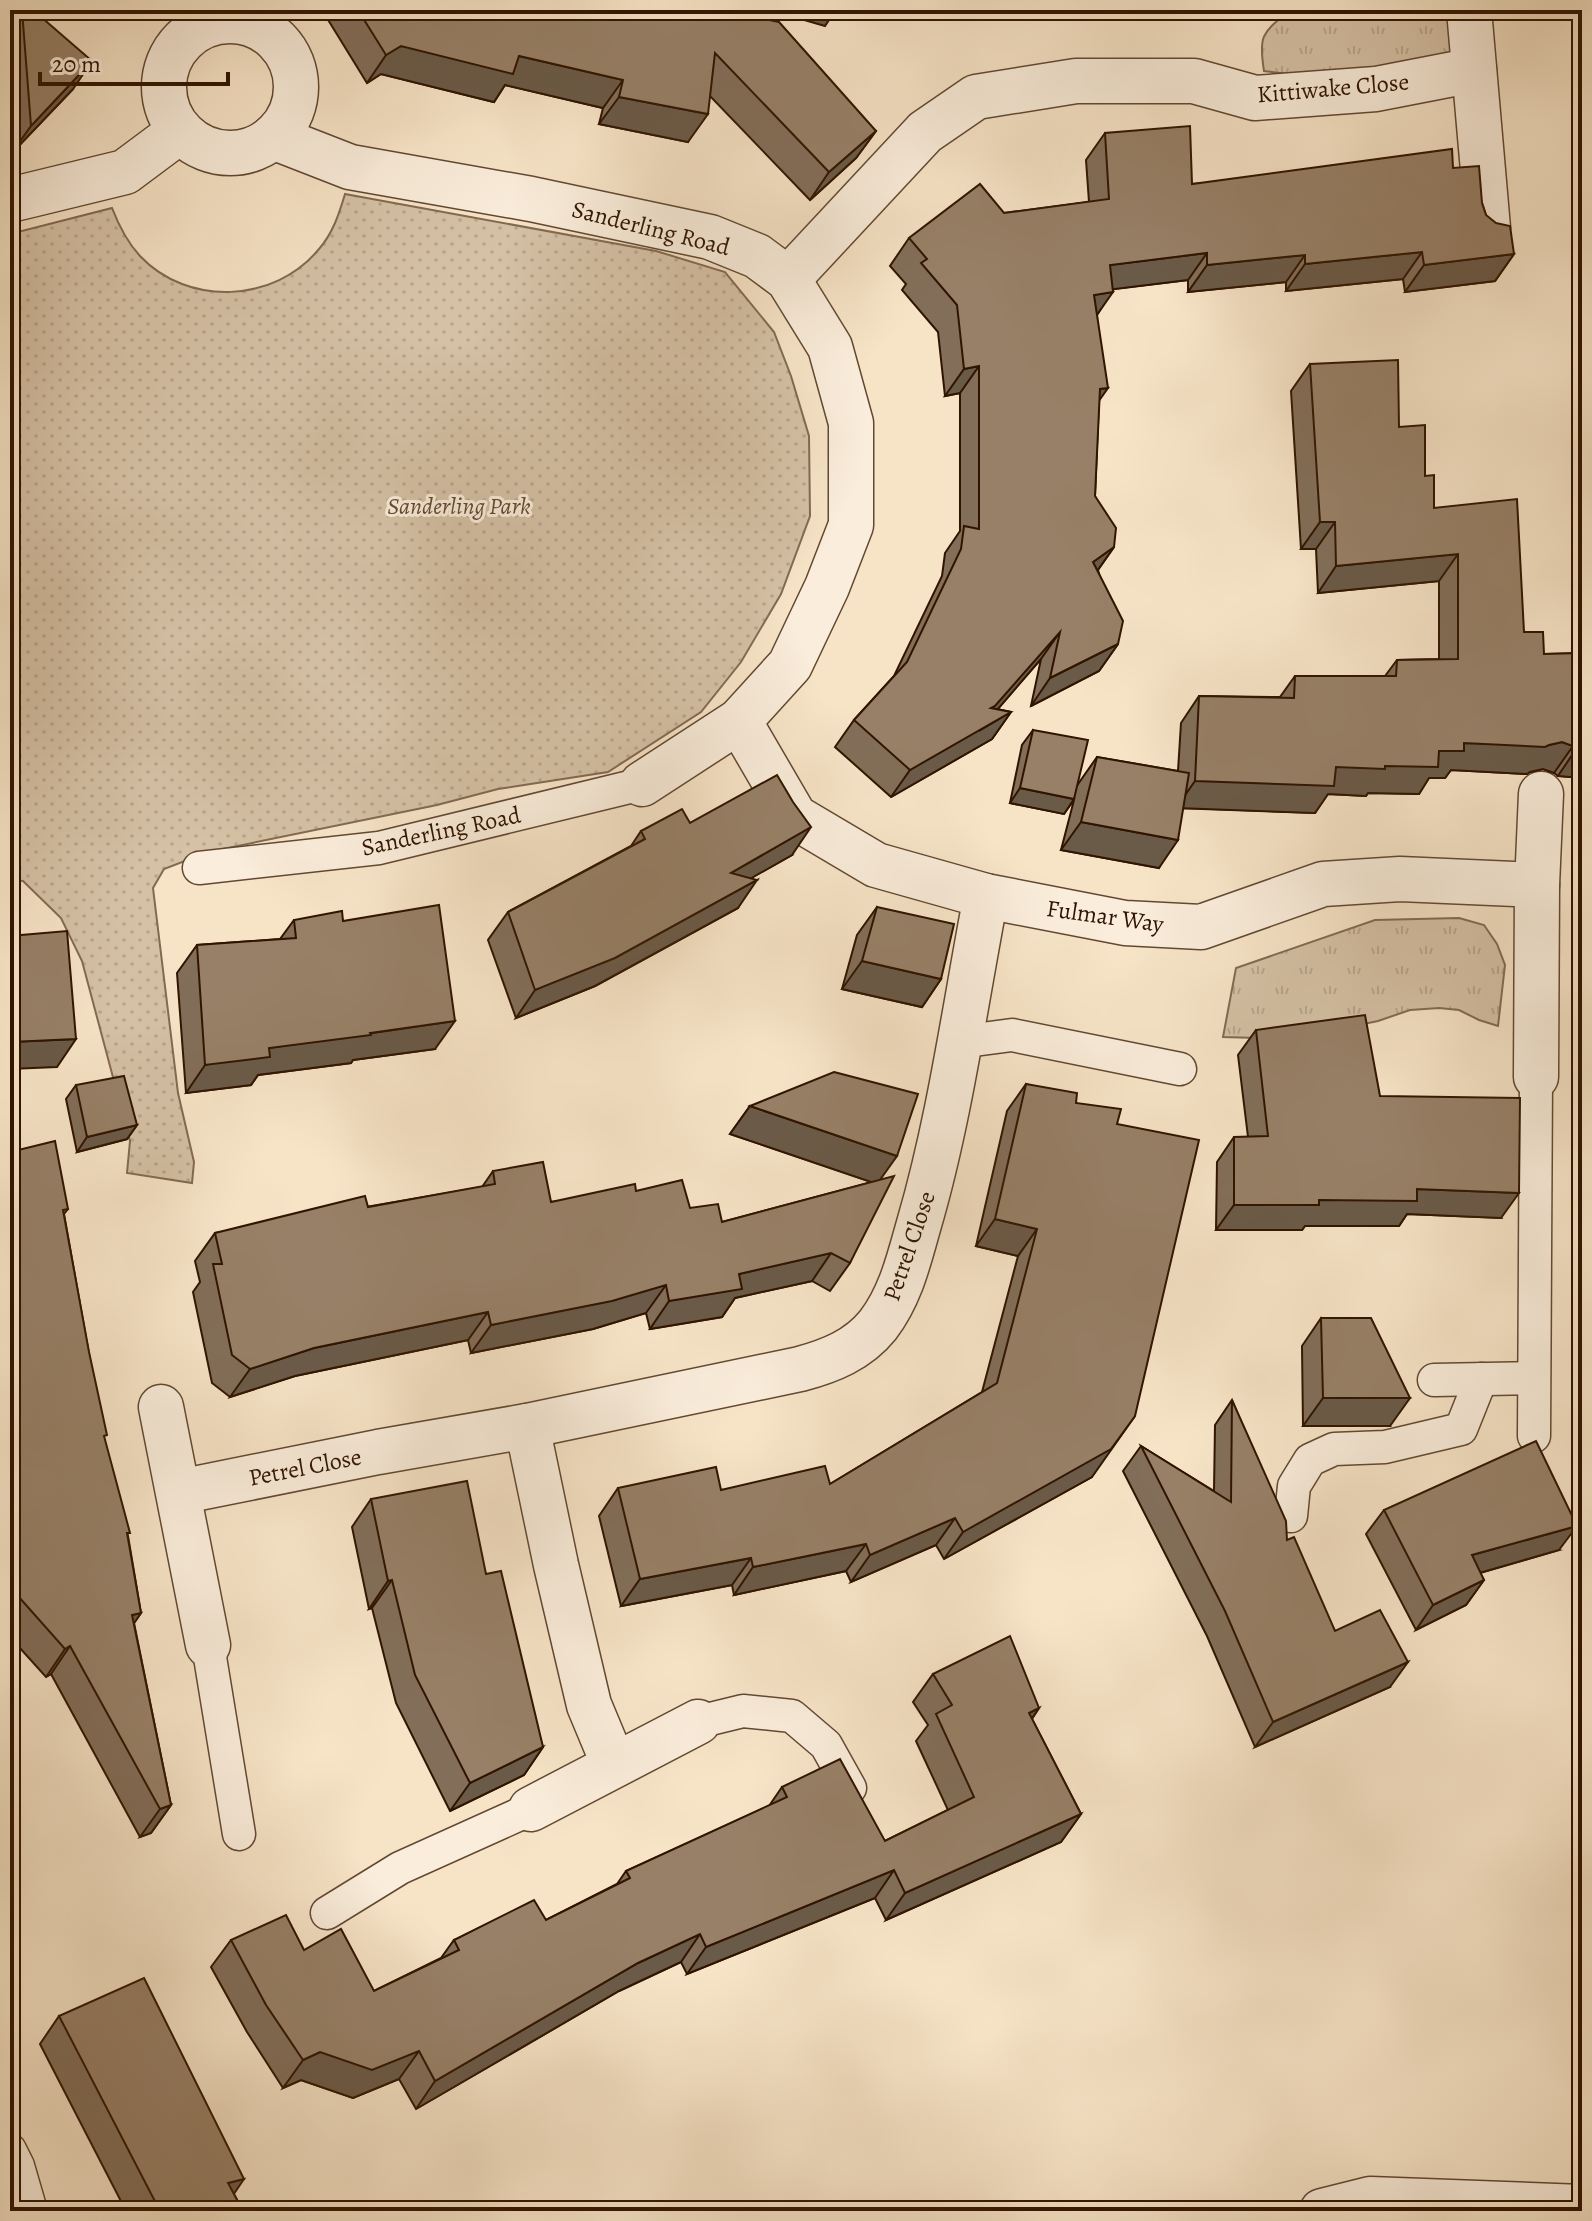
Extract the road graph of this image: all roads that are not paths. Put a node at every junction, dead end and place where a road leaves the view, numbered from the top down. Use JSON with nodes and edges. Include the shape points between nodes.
{"nodes":[{"id":1,"x":1469,"y":10,"type":"edge"},
{"id":2,"x":259,"y":19,"type":"edge"},
{"id":3,"x":185,"y":24,"type":"edge"},
{"id":4,"x":1474,"y":70,"type":"junction"},
{"id":5,"x":180,"y":131,"type":"junction"},
{"id":6,"x":273,"y":137,"type":"junction"},
{"id":7,"x":10,"y":200,"type":"edge"},
{"id":8,"x":1488,"y":228,"type":"edge"},
{"id":9,"x":788,"y":279,"type":"junction"},
{"id":10,"x":739,"y":721,"type":"junction"},
{"id":11,"x":642,"y":784,"type":"joint"},
{"id":12,"x":1541,"y":794,"type":"dead end"},
{"id":13,"x":199,"y":868,"type":"dead end"},
{"id":14,"x":1537,"y":885,"type":"junction"},
{"id":15,"x":986,"y":896,"type":"junction"},
{"id":16,"x":959,"y":1042,"type":"junction"},
{"id":17,"x":1180,"y":1069,"type":"dead end"},
{"id":18,"x":1536,"y":1077,"type":"joint"},
{"id":19,"x":1533,"y":1378,"type":"junction"},
{"id":20,"x":1481,"y":1379,"type":"junction"},
{"id":21,"x":1434,"y":1380,"type":"dead end"},
{"id":22,"x":161,"y":1407,"type":"dead end"},
{"id":23,"x":527,"y":1426,"type":"junction"},
{"id":24,"x":1534,"y":1436,"type":"dead end"},
{"id":25,"x":179,"y":1492,"type":"junction"},
{"id":26,"x":1291,"y":1516,"type":"dead end"},
{"id":27,"x":208,"y":1645,"type":"joint"},
{"id":28,"x":698,"y":1722,"type":"joint"},
{"id":29,"x":614,"y":1765,"type":"junction"},
{"id":30,"x":850,"y":1788,"type":"edge"},
{"id":31,"x":531,"y":1809,"type":"joint"},
{"id":32,"x":239,"y":1834,"type":"dead end"},
{"id":33,"x":327,"y":1913,"type":"dead end"},
{"id":34,"x":10,"y":2150,"type":"edge"},
{"id":35,"x":1582,"y":2207,"type":"edge"},
{"id":36,"x":31,"y":2211,"type":"edge"},
{"id":37,"x":1322,"y":2211,"type":"edge"}],
"edges":[{"from":1,"to":4,"type":"street"},
{"from":2,"to":3,"type":"street"},
{"from":2,"to":6,"type":"street","via":[[293,66],[296,92],[289,117]]},
{"from":3,"to":5,"type":"street","via":[[164,82],[167,108]]},
{"from":4,"to":8,"type":"street"},
{"from":4,"to":9,"type":"street","name":"Kittiwake Close","via":[[1376,89],[1255,98],[1194,81],[1076,81],[976,97],[925,132]]},
{"from":5,"to":6,"type":"street","via":[[200,147],[225,154],[251,151]]},
{"from":5,"to":7,"type":"street","via":[[125,172]]},
{"from":6,"to":9,"type":"street","name":"Sanderling Road","via":[[350,167],[710,237],[757,256]]},
{"from":9,"to":10,"type":"street","name":"Sanderling Road","via":[[830,347],[851,423],[851,525],[790,665]]},
{"from":10,"to":11,"type":"street","name":"Sanderling Road"},
{"from":10,"to":15,"type":"street","name":"Fulmar Way","via":[[795,817],[876,865]]},
{"from":11,"to":13,"type":"lane","name":"Sanderling Road","via":[[379,848]]},
{"from":12,"to":14,"type":"street"},
{"from":14,"to":15,"type":"street","name":"Fulmar Way","via":[[1400,879],[1323,884],[1201,927],[1125,923]]},
{"from":14,"to":18,"type":"street"},
{"from":15,"to":16,"type":"street","name":"Petrel Close"},
{"from":16,"to":17,"type":"lane","via":[[1012,1035]]},
{"from":16,"to":23,"type":"street","name":"Petrel Close","via":[[936,1167],[906,1267],[895,1299],[855,1347],[800,1369]]},
{"from":18,"to":19,"type":"lane"},
{"from":19,"to":20,"type":"lane"},
{"from":19,"to":24,"type":"lane"},
{"from":20,"to":21,"type":"lane"},
{"from":20,"to":26,"type":"lane","via":[[1461,1429],[1385,1447],[1334,1449],[1310,1460],[1294,1486]]},
{"from":22,"to":25,"type":"street"},
{"from":23,"to":25,"type":"street","name":"Petrel Close"},
{"from":23,"to":29,"type":"street","via":[[589,1705]]},
{"from":25,"to":27,"type":"street"},
{"from":27,"to":32,"type":"lane"},
{"from":28,"to":29,"type":"street"},
{"from":28,"to":30,"type":"lane","via":[[743,1711],[792,1716],[826,1745]]},
{"from":29,"to":31,"type":"street"},
{"from":31,"to":33,"type":"lane","via":[[400,1868]]},
{"from":34,"to":36,"type":"lane"},
{"from":35,"to":37,"type":"street","via":[[1370,2199]]}]}
